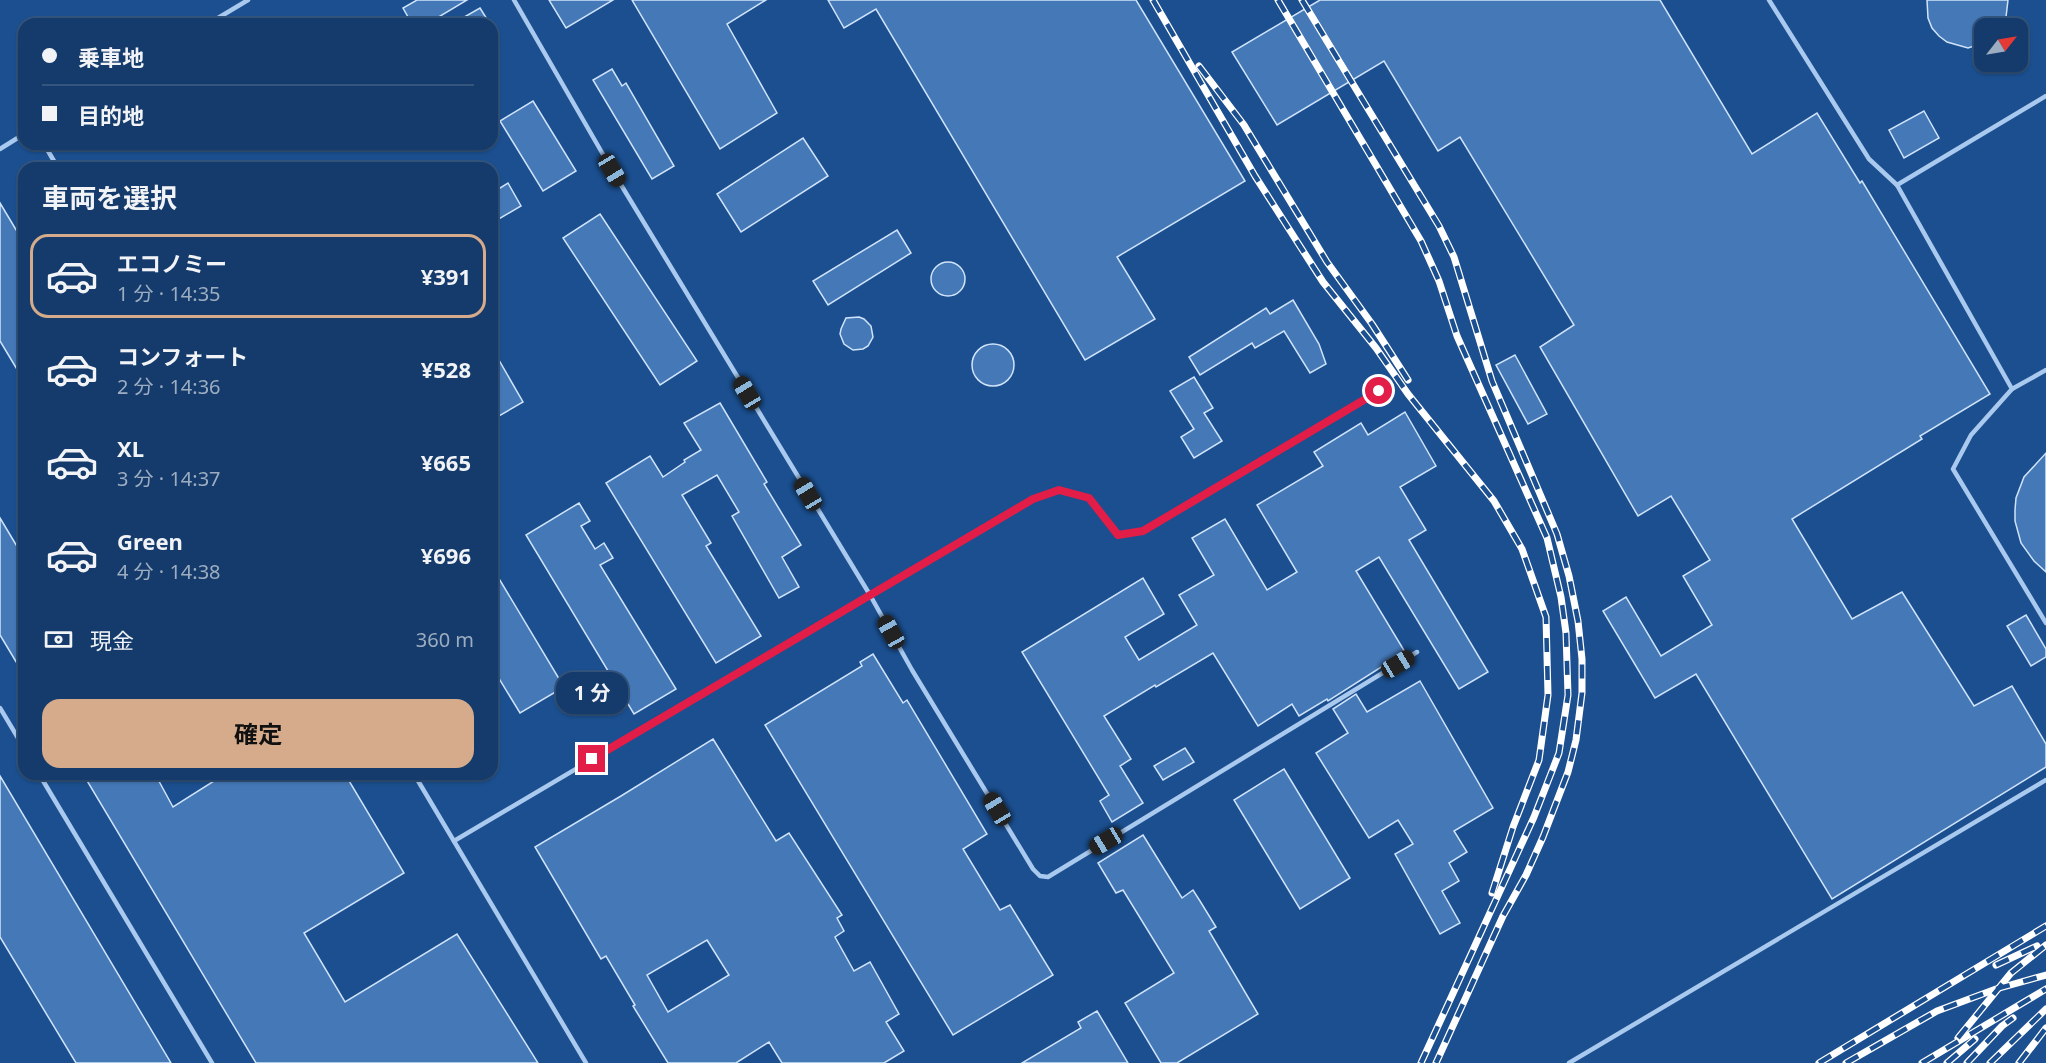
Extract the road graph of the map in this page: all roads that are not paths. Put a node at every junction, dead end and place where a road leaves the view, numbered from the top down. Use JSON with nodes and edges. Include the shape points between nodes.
{"nodes":[{"id":1,"x":248,"y":0,"type":"edge"},
{"id":2,"x":514,"y":0,"type":"edge"},
{"id":3,"x":1769,"y":0,"type":"edge"},
{"id":4,"x":218,"y":18,"type":"edge"},
{"id":5,"x":2046,"y":96,"type":"edge"},
{"id":6,"x":18,"y":138,"type":"edge"},
{"id":7,"x":0,"y":148,"type":"edge"},
{"id":8,"x":1897,"y":185,"type":"junction"},
{"id":9,"x":2046,"y":370,"type":"edge"},
{"id":10,"x":2012,"y":389,"type":"junction"},
{"id":11,"x":1379,"y":391,"type":"dead end"},
{"id":12,"x":870,"y":595,"type":"junction"},
{"id":13,"x":2046,"y":623,"type":"edge"},
{"id":14,"x":1417,"y":652,"type":"dead end"},
{"id":15,"x":0,"y":708,"type":"edge"},
{"id":16,"x":18,"y":738,"type":"edge"},
{"id":17,"x":43,"y":780,"type":"edge"},
{"id":18,"x":418,"y":780,"type":"edge"},
{"id":19,"x":2046,"y":780,"type":"edge"},
{"id":20,"x":454,"y":841,"type":"junction"},
{"id":21,"x":212,"y":1063,"type":"edge"},
{"id":22,"x":586,"y":1063,"type":"edge"},
{"id":23,"x":1569,"y":1063,"type":"edge"}],
"edges":[{"from":1,"to":4,"type":"lane"},
{"from":2,"to":12,"type":"lane","via":[[612,170]]},
{"from":3,"to":8,"type":"lane","via":[[1869,159]]},
{"from":5,"to":8,"type":"lane"},
{"from":6,"to":7,"type":"lane"},
{"from":8,"to":10,"type":"lane"},
{"from":9,"to":10,"type":"lane"},
{"from":10,"to":13,"type":"lane","via":[[1971,435],[1953,469]]},
{"from":11,"to":12,"type":"lane","via":[[1143,531],[1118,535],[1089,498],[1059,490],[1033,499]]},
{"from":12,"to":14,"type":"lane","via":[[1033,869],[1048,877]]},
{"from":12,"to":20,"type":"lane"},
{"from":15,"to":16,"type":"lane"},
{"from":17,"to":21,"type":"lane"},
{"from":18,"to":20,"type":"lane"},
{"from":19,"to":23,"type":"lane"},
{"from":20,"to":22,"type":"lane"}]}
